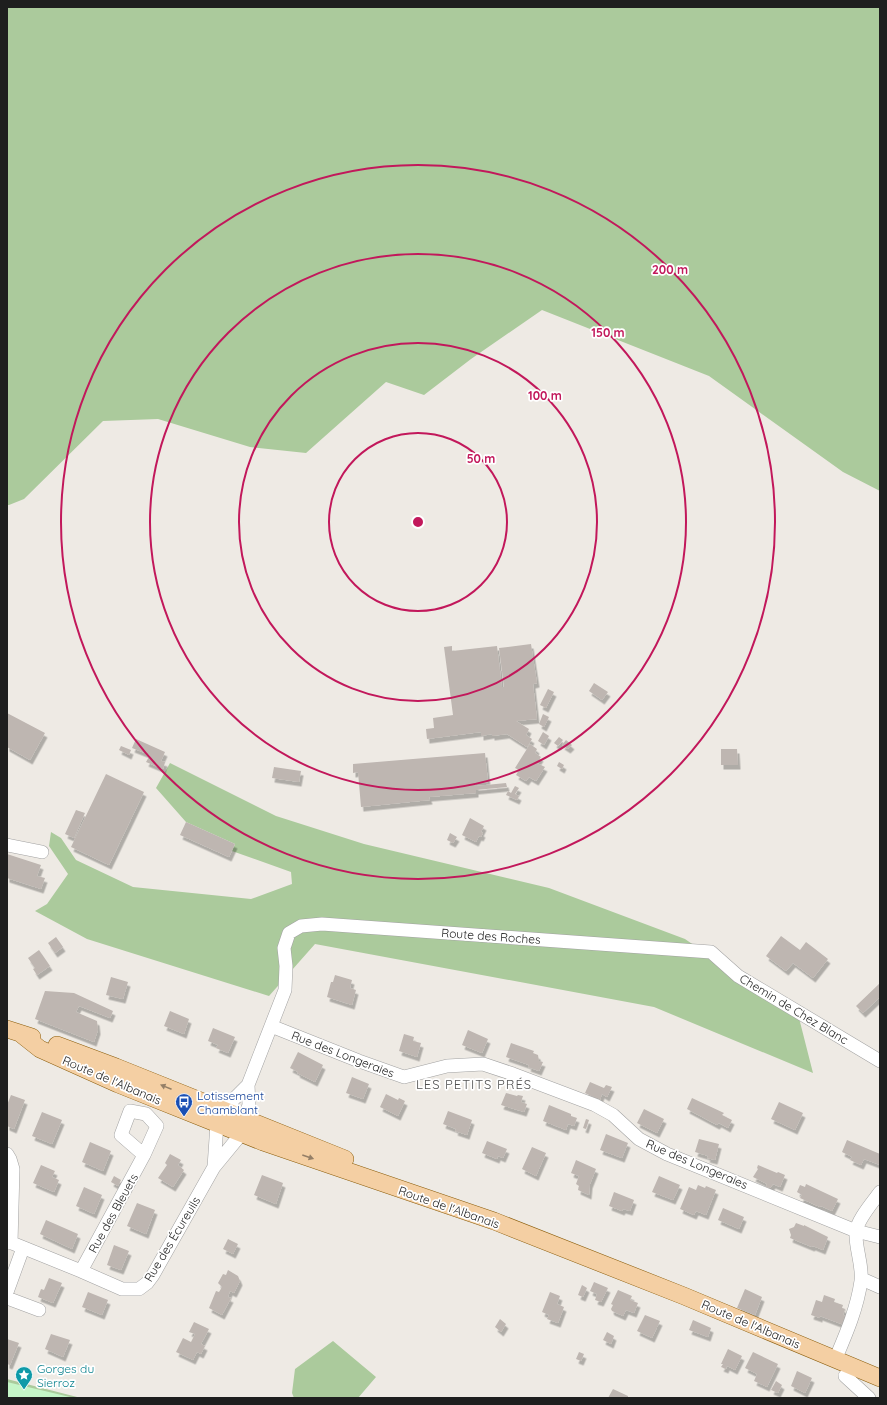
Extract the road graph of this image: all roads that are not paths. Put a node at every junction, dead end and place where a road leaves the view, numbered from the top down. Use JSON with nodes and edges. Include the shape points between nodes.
{"nodes":[{"id":1,"x":7,"y":845,"type":"edge"},
{"id":2,"x":42,"y":852,"type":"dead end"},
{"id":3,"x":711,"y":952,"type":"joint"},
{"id":4,"x":271,"y":1026,"type":"junction"},
{"id":5,"x":14,"y":1031,"type":"edge"},
{"id":6,"x":880,"y":1061,"type":"edge"},
{"id":7,"x":233,"y":1123,"type":"junction"},
{"id":8,"x":7,"y":1154,"type":"edge"},
{"id":9,"x":144,"y":1155,"type":"dead end"},
{"id":10,"x":214,"y":1167,"type":"junction"},
{"id":11,"x":880,"y":1192,"type":"edge"},
{"id":12,"x":494,"y":1221,"type":"junction"},
{"id":13,"x":856,"y":1231,"type":"junction"},
{"id":14,"x":880,"y":1238,"type":"edge"},
{"id":15,"x":9,"y":1242,"type":"edge"},
{"id":16,"x":24,"y":1248,"type":"junction"},
{"id":17,"x":81,"y":1271,"type":"junction"},
{"id":18,"x":862,"y":1279,"type":"junction"},
{"id":19,"x":880,"y":1287,"type":"edge"},
{"id":20,"x":7,"y":1292,"type":"edge"},
{"id":21,"x":7,"y":1298,"type":"edge"},
{"id":22,"x":39,"y":1310,"type":"dead end"},
{"id":23,"x":835,"y":1360,"type":"junction"},
{"id":24,"x":845,"y":1376,"type":"dead end"},
{"id":25,"x":880,"y":1378,"type":"edge"},
{"id":26,"x":869,"y":1398,"type":"edge"}],
"edges":[{"from":1,"to":2,"type":"street"},
{"from":3,"to":4,"type":"street","name":"Route des Roches","via":[[322,924],[301,926],[289,933],[284,948],[285,990]]},
{"from":3,"to":6,"type":"street","name":"Chemin de Chez Blanc","via":[[738,976]]},
{"from":4,"to":7,"type":"street","via":[[248,1085],[249,1105]]},
{"from":4,"to":13,"type":"street","name":"Rue des Longeraies","via":[[359,1062],[404,1076],[448,1066],[483,1064],[514,1074],[595,1105],[612,1115],[639,1139],[667,1154]]},
{"from":7,"to":5,"type":"main road","name":"Route de l'Albanais","one_way":true,"via":[[116,1067]]},
{"from":5,"to":7,"type":"main road","name":"Route de l'Albanais","via":[[40,1050],[118,1084]]},
{"from":7,"to":10,"type":"street","name":"Rue des Écureuils"},
{"from":7,"to":10,"type":"street","name":"Rue des Écureuils"},
{"from":7,"to":12,"type":"main road","name":"Route de l'Albanais","one_way":true,"via":[[432,1201]]},
{"from":7,"to":12,"type":"main road","via":[[306,1143]]},
{"from":8,"to":15,"type":"street","via":[[13,1169]]},
{"from":9,"to":17,"type":"street","name":"Rue des Bleuets"},
{"from":10,"to":17,"type":"street","name":"Rue des Écureuils","via":[[147,1283],[139,1289],[122,1289]]},
{"from":11,"to":13,"type":"street","via":[[865,1212]]},
{"from":12,"to":23,"type":"main road","name":"Route de l'Albanais","via":[[684,1296]]},
{"from":13,"to":14,"type":"street","name":"Rue des Longeraies"},
{"from":13,"to":18,"type":"street"},
{"from":15,"to":16,"type":"street","name":"Rue des Écureuils"},
{"from":16,"to":17,"type":"street","name":"Rue des Écureuils"},
{"from":16,"to":20,"type":"street"},
{"from":18,"to":19,"type":"street"},
{"from":18,"to":23,"type":"street","via":[[857,1303]]},
{"from":21,"to":22,"type":"street"},
{"from":23,"to":25,"type":"main road","name":"Route de l'Albanais"},
{"from":24,"to":26,"type":"street"}]}
